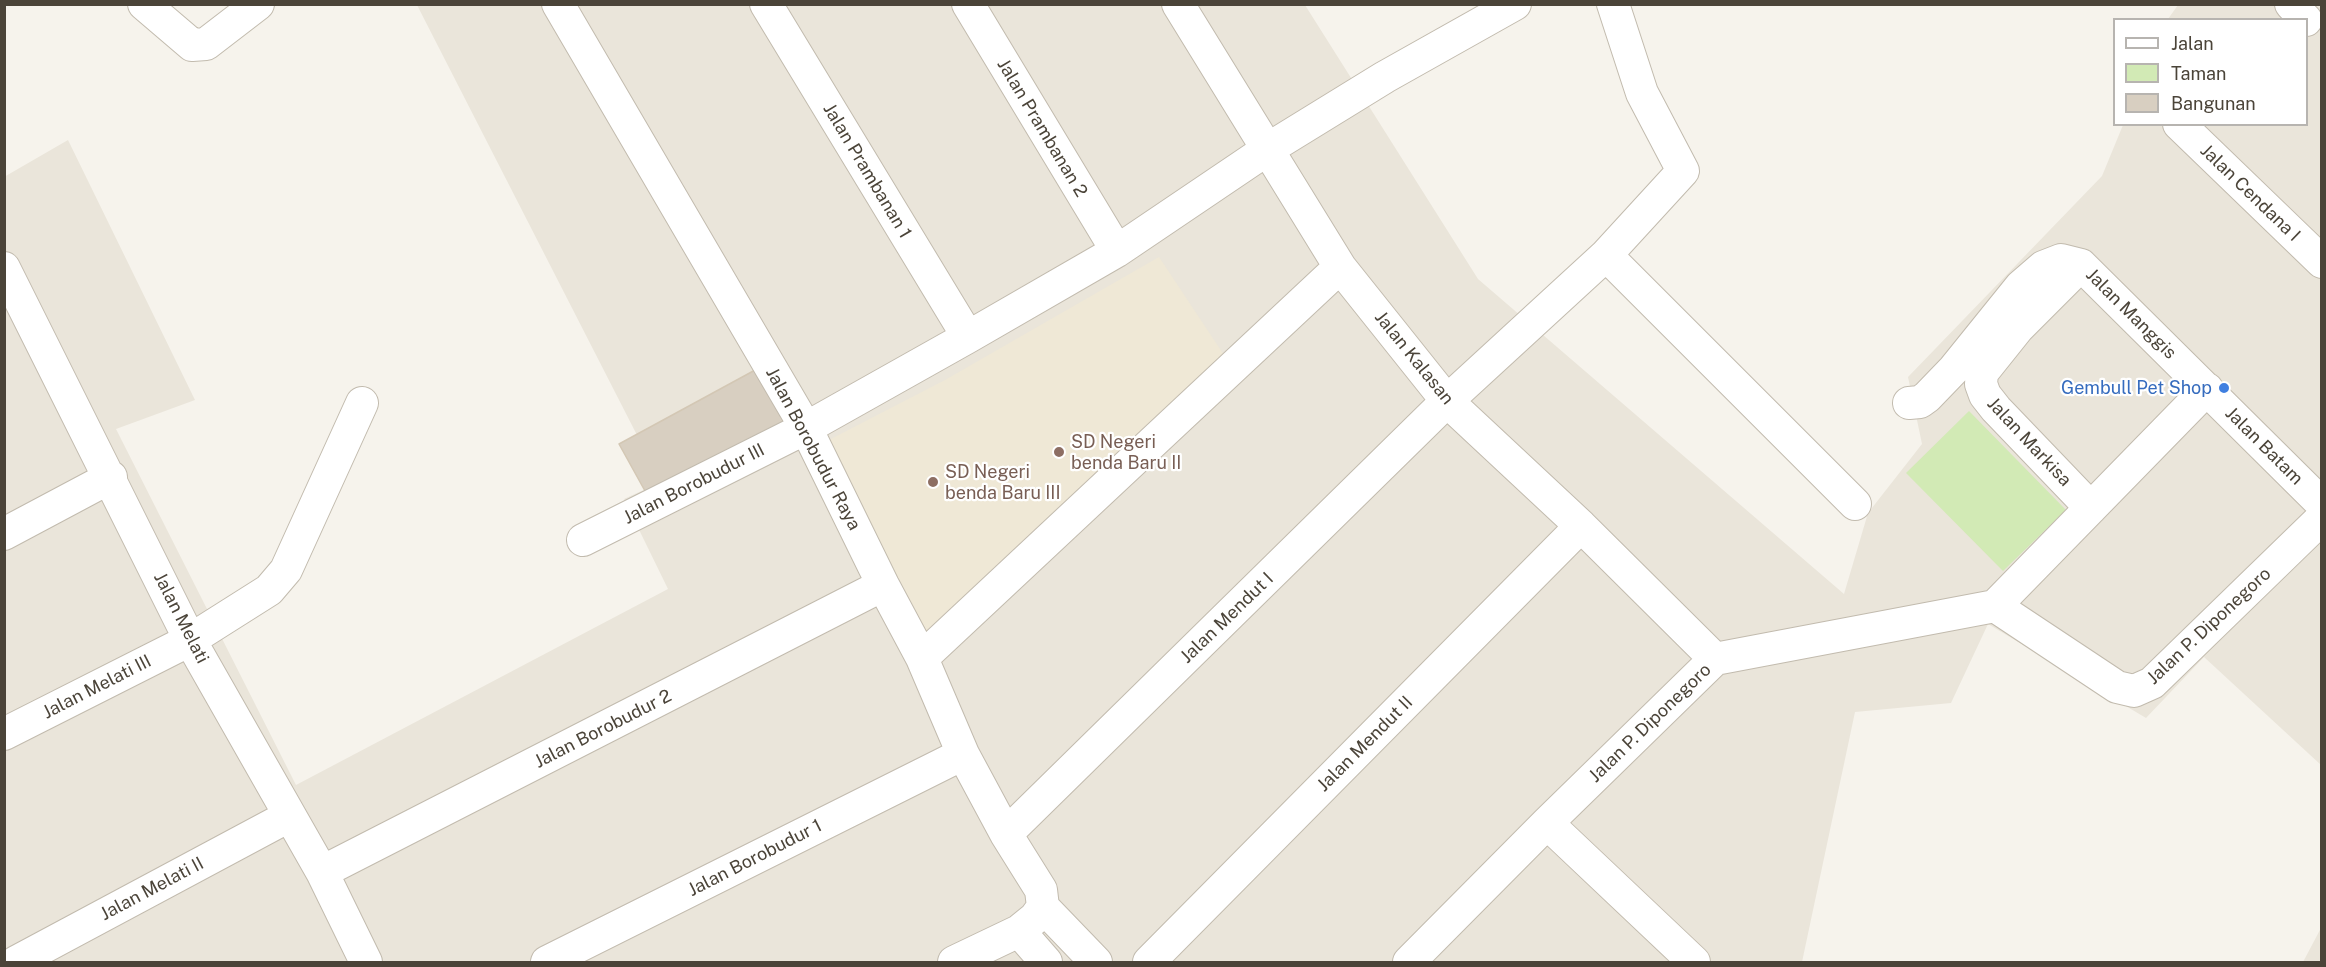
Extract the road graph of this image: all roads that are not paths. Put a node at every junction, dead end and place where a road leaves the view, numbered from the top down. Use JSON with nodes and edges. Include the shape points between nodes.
{"nodes":[{"id":1,"x":144,"y":4,"type":"edge"},
{"id":2,"x":258,"y":4,"type":"edge"},
{"id":3,"x":558,"y":4,"type":"edge"},
{"id":4,"x":766,"y":4,"type":"edge"},
{"id":5,"x":968,"y":4,"type":"edge"},
{"id":6,"x":1178,"y":4,"type":"edge"},
{"id":7,"x":1515,"y":4,"type":"edge"},
{"id":8,"x":1612,"y":4,"type":"edge"},
{"id":9,"x":2291,"y":4,"type":"edge"},
{"id":10,"x":2304,"y":18,"type":"edge"},
{"id":11,"x":2308,"y":22,"type":"edge"},
{"id":12,"x":2322,"y":34,"type":"edge"},
{"id":13,"x":2181,"y":126,"type":"edge"},
{"id":14,"x":1268,"y":149,"type":"junction"},
{"id":15,"x":1117,"y":251,"type":"junction"},
{"id":16,"x":1606,"y":255,"type":"junction"},
{"id":17,"x":2322,"y":262,"type":"edge"},
{"id":18,"x":2081,"y":265,"type":"junction"},
{"id":19,"x":1340,"y":267,"type":"junction"},
{"id":20,"x":4,"y":268,"type":"edge"},
{"id":21,"x":17,"y":325,"type":"edge"},
{"id":22,"x":968,"y":337,"type":"junction"},
{"id":23,"x":2207,"y":389,"type":"junction"},
{"id":24,"x":1447,"y":401,"type":"junction"},
{"id":25,"x":362,"y":403,"type":"dead end"},
{"id":26,"x":1909,"y":403,"type":"dead end"},
{"id":27,"x":806,"y":428,"type":"junction"},
{"id":28,"x":111,"y":477,"type":"junction"},
{"id":29,"x":1855,"y":504,"type":"dead end"},
{"id":30,"x":2322,"y":504,"type":"edge"},
{"id":31,"x":2091,"y":508,"type":"junction"},
{"id":32,"x":2322,"y":518,"type":"edge"},
{"id":33,"x":1581,"y":526,"type":"junction"},
{"id":34,"x":4,"y":534,"type":"edge"},
{"id":35,"x":583,"y":540,"type":"dead end"},
{"id":36,"x":883,"y":585,"type":"junction"},
{"id":37,"x":1995,"y":606,"type":"junction"},
{"id":38,"x":190,"y":639,"type":"junction"},
{"id":39,"x":922,"y":658,"type":"junction"},
{"id":40,"x":1714,"y":659,"type":"junction"},
{"id":41,"x":4,"y":734,"type":"edge"},
{"id":42,"x":963,"y":754,"type":"junction"},
{"id":43,"x":289,"y":816,"type":"junction"},
{"id":44,"x":1547,"y":823,"type":"junction"},
{"id":45,"x":1006,"y":834,"type":"junction"},
{"id":46,"x":322,"y":872,"type":"junction"},
{"id":47,"x":1043,"y":907,"type":"junction"},
{"id":48,"x":1019,"y":931,"type":"junction"},
{"id":49,"x":16,"y":963,"type":"edge"},
{"id":50,"x":366,"y":963,"type":"edge"},
{"id":51,"x":547,"y":963,"type":"edge"},
{"id":52,"x":954,"y":963,"type":"edge"},
{"id":53,"x":1046,"y":963,"type":"edge"},
{"id":54,"x":1096,"y":963,"type":"edge"},
{"id":55,"x":1149,"y":963,"type":"edge"},
{"id":56,"x":1409,"y":963,"type":"edge"},
{"id":57,"x":1694,"y":963,"type":"edge"}],
"edges":[{"from":1,"to":2,"type":"street","via":[[192,45],[206,44]]},
{"from":3,"to":27,"type":"street","name":"Jalan Borobudur Raya"},
{"from":4,"to":22,"type":"street","name":"Jalan Prambanan 1"},
{"from":5,"to":15,"type":"street","name":"Jalan Prambanan 2"},
{"from":6,"to":14,"type":"street","name":"Jalan Kalasan"},
{"from":7,"to":14,"type":"street","name":"Jalan Borobudur III"},
{"from":8,"to":16,"type":"street","name":"Jalan Mendut I","via":[[1642,93],[1683,171]]},
{"from":9,"to":10,"type":"street"},
{"from":11,"to":12,"type":"street"},
{"from":13,"to":17,"type":"street","name":"Jalan Cendana I"},
{"from":14,"to":15,"type":"street","name":"Jalan Borobudur III"},
{"from":14,"to":19,"type":"street","name":"Jalan Kalasan"},
{"from":15,"to":22,"type":"street","name":"Jalan Borobudur III"},
{"from":16,"to":24,"type":"street","name":"Jalan Mendut I"},
{"from":16,"to":29,"type":"street"},
{"from":18,"to":23,"type":"street","name":"Jalan Manggis"},
{"from":18,"to":26,"type":"street","via":[[2061,260],[2043,267],[2021,286],[1927,397]]},
{"from":18,"to":31,"type":"street","name":"Jalan Markisa","via":[[2018,328],[1982,373],[1981,384],[1996,409]]},
{"from":19,"to":24,"type":"street","name":"Jalan Kalasan"},
{"from":19,"to":39,"type":"street"},
{"from":20,"to":21,"type":"street","name":"Jalan Melati"},
{"from":21,"to":28,"type":"street","name":"Jalan Melati"},
{"from":22,"to":27,"type":"street","name":"Jalan Borobudur III"},
{"from":23,"to":30,"type":"street","name":"Jalan Batam"},
{"from":23,"to":31,"type":"street"},
{"from":24,"to":33,"type":"street","name":"Jalan Kalasan"},
{"from":24,"to":45,"type":"street","name":"Jalan Mendut I"},
{"from":25,"to":38,"type":"street","name":"Jalan Melati III","via":[[286,570],[269,590]]},
{"from":27,"to":35,"type":"street","name":"Jalan Borobudur III"},
{"from":27,"to":36,"type":"street","name":"Jalan Borobudur Raya"},
{"from":28,"to":34,"type":"street"},
{"from":28,"to":38,"type":"street","name":"Jalan Melati"},
{"from":31,"to":37,"type":"street"},
{"from":32,"to":37,"type":"street","name":"Jalan P. Diponegoro","via":[[2152,683],[2134,691],[2117,687]]},
{"from":33,"to":40,"type":"street","name":"Jalan Kalasan"},
{"from":33,"to":55,"type":"street","name":"Jalan Mendut II"},
{"from":36,"to":39,"type":"street","name":"Jalan Borobudur Raya"},
{"from":36,"to":46,"type":"street","name":"Jalan Borobudur 2"},
{"from":37,"to":40,"type":"street","name":"Jalan P. Diponegoro"},
{"from":38,"to":41,"type":"street","name":"Jalan Melati III"},
{"from":38,"to":43,"type":"street","name":"Jalan Melati"},
{"from":39,"to":42,"type":"street","name":"Jalan Borobudur Raya"},
{"from":40,"to":44,"type":"street","name":"Jalan P. Diponegoro"},
{"from":42,"to":45,"type":"street","name":"Jalan Borobudur Raya"},
{"from":42,"to":51,"type":"street","name":"Jalan Borobudur 1"},
{"from":43,"to":46,"type":"street","name":"Jalan Melati"},
{"from":43,"to":49,"type":"street","name":"Jalan Melati II"},
{"from":44,"to":56,"type":"street","name":"Jalan P. Diponegoro"},
{"from":44,"to":57,"type":"street"},
{"from":45,"to":47,"type":"street","name":"Jalan Borobudur Raya","via":[[1041,890]]},
{"from":46,"to":50,"type":"street","name":"Jalan Melati"},
{"from":47,"to":48,"type":"street"},
{"from":47,"to":54,"type":"street"},
{"from":48,"to":52,"type":"street"},
{"from":48,"to":53,"type":"street"}]}
